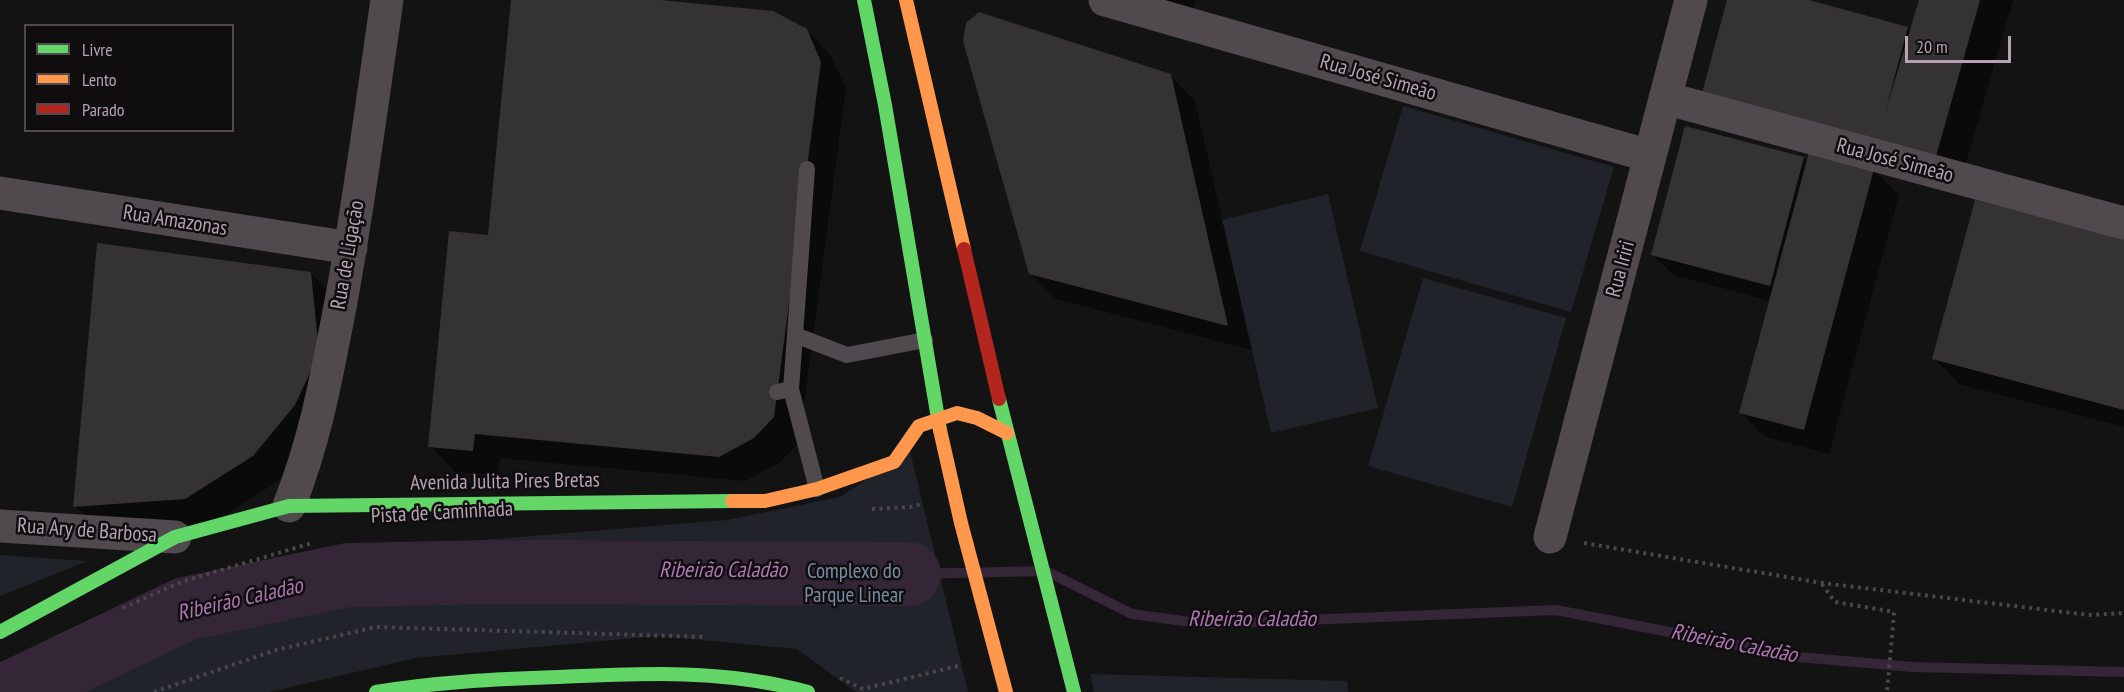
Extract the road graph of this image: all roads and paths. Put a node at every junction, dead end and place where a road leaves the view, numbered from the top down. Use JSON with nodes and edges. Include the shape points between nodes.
{"nodes":[{"id":1,"x":387,"y":0,"type":"edge"},
{"id":2,"x":854,"y":0,"type":"edge"},
{"id":3,"x":864,"y":0,"type":"edge"},
{"id":4,"x":906,"y":0,"type":"edge"},
{"id":5,"x":1105,"y":0,"type":"edge"},
{"id":6,"x":1691,"y":0,"type":"edge"},
{"id":7,"x":869,"y":22,"type":"junction"},
{"id":8,"x":1665,"y":98,"type":"junction"},
{"id":9,"x":1650,"y":156,"type":"junction"},
{"id":10,"x":807,"y":169,"type":"dead end"},
{"id":11,"x":0,"y":194,"type":"edge"},
{"id":12,"x":2124,"y":223,"type":"edge"},
{"id":13,"x":351,"y":248,"type":"junction"},
{"id":14,"x":795,"y":335,"type":"junction"},
{"id":15,"x":925,"y":340,"type":"junction"},
{"id":16,"x":920,"y":415,"type":"junction"},
{"id":17,"x":938,"y":419,"type":"junction"},
{"id":18,"x":1007,"y":433,"type":"junction"},
{"id":19,"x":817,"y":489,"type":"junction"},
{"id":20,"x":289,"y":506,"type":"junction"},
{"id":21,"x":910,"y":507,"type":"dead end"},
{"id":22,"x":864,"y":509,"type":"dead end"},
{"id":23,"x":0,"y":526,"type":"edge"},
{"id":24,"x":175,"y":537,"type":"junction"},
{"id":25,"x":1550,"y":537,"type":"joint"},
{"id":26,"x":313,"y":543,"type":"dead end"},
{"id":27,"x":1822,"y":583,"type":"junction"},
{"id":28,"x":117,"y":611,"type":"dead end"},
{"id":29,"x":2124,"y":613,"type":"edge"},
{"id":30,"x":0,"y":632,"type":"edge"},
{"id":31,"x":376,"y":692,"type":"edge"},
{"id":32,"x":808,"y":692,"type":"edge"},
{"id":33,"x":1006,"y":692,"type":"edge"},
{"id":34,"x":1074,"y":692,"type":"edge"},
{"id":35,"x":1887,"y":692,"type":"edge"}],
"edges":[{"from":1,"to":13,"type":"street","name":"Rua de Ligação"},
{"from":2,"to":7,"type":"main road"},
{"from":3,"to":7,"type":"main road"},
{"from":4,"to":18,"type":"main road"},
{"from":5,"to":9,"type":"street","name":"Rua José Simeão"},
{"from":6,"to":8,"type":"street","name":"Rua Iriri"},
{"from":7,"to":15,"type":"main road","via":[[884,86]]},
{"from":8,"to":9,"type":"street","name":"Rua Iriri"},
{"from":8,"to":12,"type":"street","name":"Rua José Simeão"},
{"from":9,"to":25,"type":"street","name":"Rua Iriri"},
{"from":10,"to":14,"type":"lane"},
{"from":11,"to":13,"type":"street","name":"Rua Amazonas"},
{"from":13,"to":20,"type":"street","name":"Rua de Ligação","via":[[319,418]]},
{"from":14,"to":15,"type":"lane","via":[[847,355]]},
{"from":14,"to":19,"type":"lane","via":[[784,390]]},
{"from":15,"to":16,"type":"main road"},
{"from":15,"to":17,"type":"main road"},
{"from":16,"to":17,"type":"main road"},
{"from":16,"to":19,"type":"main road","name":"Avenida Julita Pires Bretas","via":[[894,462]]},
{"from":17,"to":18,"type":"main road","via":[[957,413]]},
{"from":17,"to":33,"type":"main road","via":[[952,491]]},
{"from":18,"to":34,"type":"main road"},
{"from":19,"to":20,"type":"main road","name":"Avenida Julita Pires Bretas","via":[[765,501]]},
{"from":20,"to":24,"type":"main road","name":"Avenida Julita Pires Bretas"},
{"from":21,"to":22,"type":"path"},
{"from":23,"to":24,"type":"street","name":"Rua Ary de Barbosa"},
{"from":24,"to":30,"type":"main road","name":"Avenida Julita Pires Bretas"},
{"from":25,"to":27,"type":"path"},
{"from":26,"to":28,"type":"path","via":[[181,582]]},
{"from":27,"to":29,"type":"path","via":[[2089,615]]},
{"from":27,"to":35,"type":"path","via":[[1835,602],[1894,612]]},
{"from":31,"to":32,"type":"main road","via":[[420,683],[662,672],[779,682]]}]}
